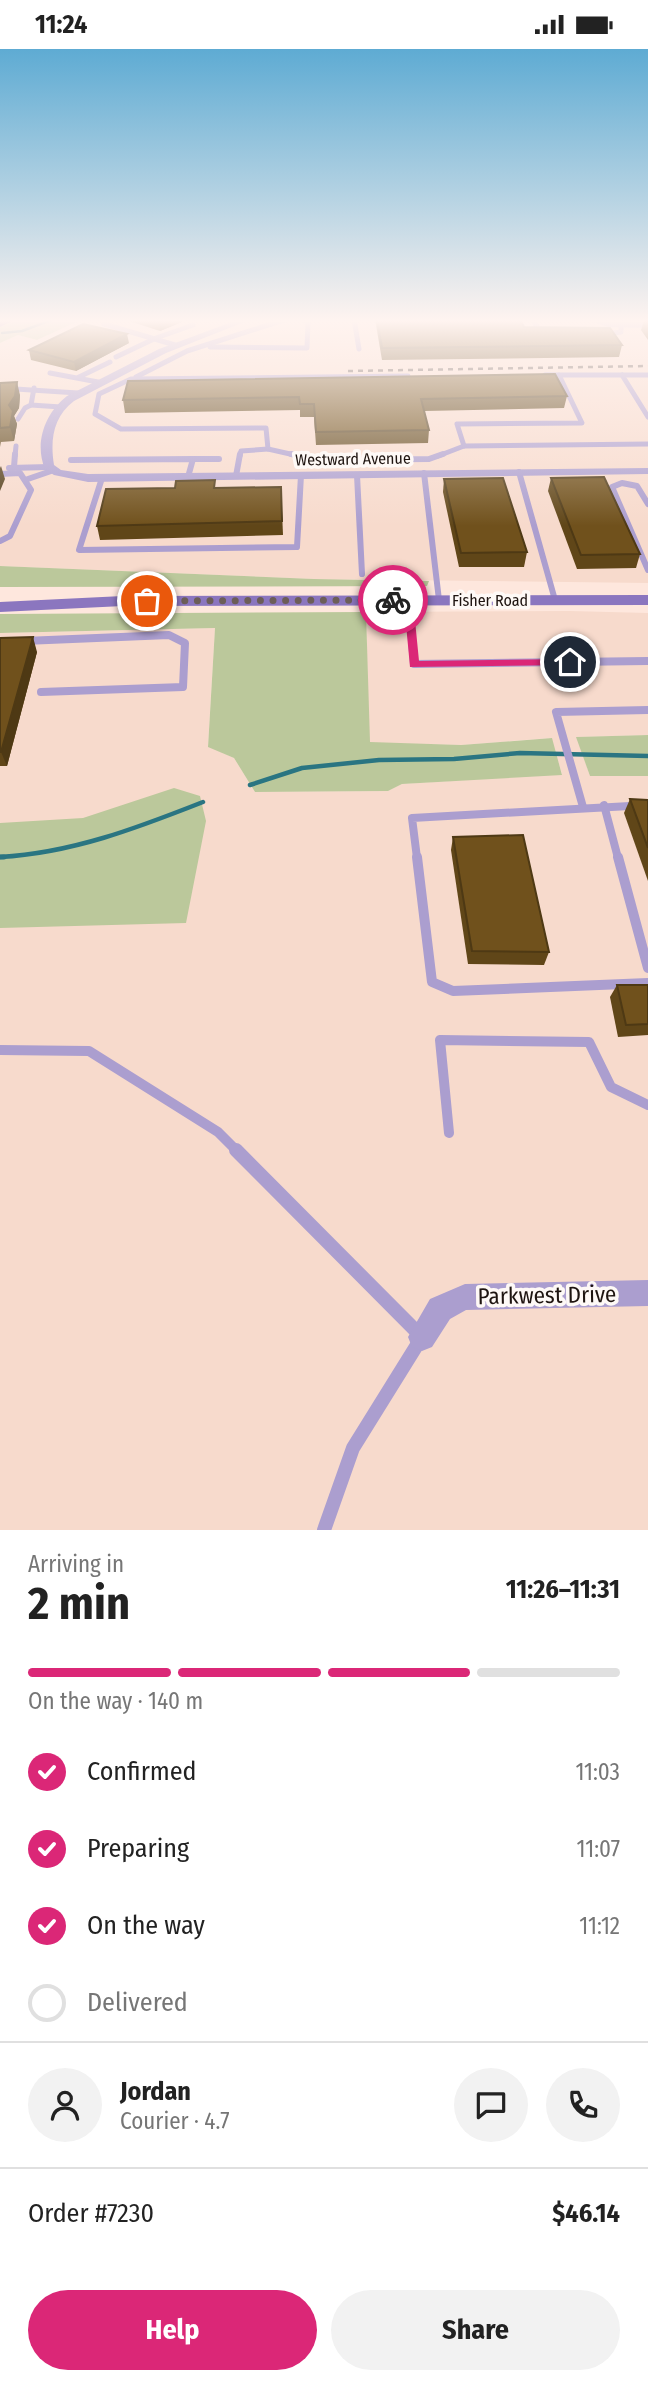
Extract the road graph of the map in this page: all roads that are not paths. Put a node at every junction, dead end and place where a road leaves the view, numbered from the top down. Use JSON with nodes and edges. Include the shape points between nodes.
{"nodes":[{"id":1,"x":34,"y":388,"type":"edge"},
{"id":2,"x":35,"y":388,"type":"edge"},
{"id":3,"x":87,"y":388,"type":"edge"},
{"id":4,"x":112,"y":388,"type":"edge"},
{"id":5,"x":565,"y":388,"type":"edge"},
{"id":6,"x":630,"y":388,"type":"edge"},
{"id":7,"x":78,"y":393,"type":"junction"},
{"id":8,"x":31,"y":405,"type":"junction"},
{"id":9,"x":61,"y":407,"type":"junction"},
{"id":10,"x":648,"y":417,"type":"edge"},
{"id":11,"x":18,"y":419,"type":"dead end"},
{"id":12,"x":648,"y":444,"type":"edge"},
{"id":13,"x":16,"y":446,"type":"dead end"},
{"id":14,"x":464,"y":446,"type":"junction"},
{"id":15,"x":268,"y":449,"type":"junction"},
{"id":16,"x":193,"y":459,"type":"junction"},
{"id":17,"x":219,"y":459,"type":"dead end"},
{"id":18,"x":71,"y":460,"type":"dead end"},
{"id":19,"x":14,"y":467,"type":"junction"},
{"id":20,"x":0,"y":468,"type":"edge"},
{"id":21,"x":54,"y":470,"type":"junction"},
{"id":22,"x":616,"y":471,"type":"junction"},
{"id":23,"x":648,"y":471,"type":"edge"},
{"id":24,"x":519,"y":472,"type":"junction"},
{"id":25,"x":424,"y":473,"type":"junction"},
{"id":26,"x":0,"y":474,"type":"edge"},
{"id":27,"x":301,"y":475,"type":"junction"},
{"id":28,"x":357,"y":475,"type":"junction"},
{"id":29,"x":236,"y":476,"type":"junction"},
{"id":30,"x":188,"y":477,"type":"junction"},
{"id":31,"x":102,"y":478,"type":"junction"},
{"id":32,"x":24,"y":480,"type":"junction"},
{"id":33,"x":622,"y":483,"type":"junction"},
{"id":34,"x":648,"y":504,"type":"edge"},
{"id":35,"x":0,"y":541,"type":"edge"},
{"id":36,"x":648,"y":570,"type":"edge"},
{"id":37,"x":362,"y":574,"type":"dead end"},
{"id":38,"x":0,"y":594,"type":"edge"},
{"id":39,"x":408,"y":600,"type":"junction"},
{"id":40,"x":439,"y":600,"type":"junction"},
{"id":41,"x":555,"y":600,"type":"junction"},
{"id":42,"x":648,"y":600,"type":"edge"},
{"id":43,"x":122,"y":601,"type":"junction"},
{"id":44,"x":0,"y":607,"type":"edge"},
{"id":45,"x":0,"y":642,"type":"edge"},
{"id":46,"x":648,"y":661,"type":"edge"},
{"id":47,"x":41,"y":692,"type":"dead end"},
{"id":48,"x":648,"y":710,"type":"edge"},
{"id":49,"x":604,"y":805,"type":"junction"},
{"id":50,"x":648,"y":805,"type":"edge"},
{"id":51,"x":583,"y":807,"type":"junction"},
{"id":52,"x":648,"y":968,"type":"edge"},
{"id":53,"x":648,"y":983,"type":"edge"},
{"id":54,"x":0,"y":1050,"type":"edge"},
{"id":55,"x":648,"y":1105,"type":"edge"},
{"id":56,"x":449,"y":1133,"type":"dead end"},
{"id":57,"x":648,"y":1293,"type":"edge"},
{"id":58,"x":422,"y":1337,"type":"junction"},
{"id":59,"x":324,"y":1530,"type":"edge"}],
"edges":[{"from":1,"to":8,"type":"lane"},
{"from":2,"to":7,"type":"lane"},
{"from":3,"to":7,"type":"street"},
{"from":4,"to":15,"type":"lane","via":[[99,394],[95,414],[121,429],[266,428]]},
{"from":5,"to":14,"type":"lane","via":[[582,423],[457,424]]},
{"from":6,"to":10,"type":"lane"},
{"from":7,"to":9,"type":"street"},
{"from":8,"to":9,"type":"lane"},
{"from":8,"to":11,"type":"lane"},
{"from":9,"to":21,"type":"street","via":[[52,420],[47,445]]},
{"from":12,"to":14,"type":"lane"},
{"from":13,"to":19,"type":"lane"},
{"from":14,"to":15,"type":"lane","via":[[429,459],[321,460]]},
{"from":15,"to":29,"type":"lane","via":[[241,451]]},
{"from":16,"to":17,"type":"lane"},
{"from":16,"to":18,"type":"lane"},
{"from":16,"to":30,"type":"lane"},
{"from":19,"to":20,"type":"lane"},
{"from":19,"to":21,"type":"lane"},
{"from":21,"to":31,"type":"street","name":"Westward Avenue"},
{"from":21,"to":32,"type":"lane"},
{"from":22,"to":23,"type":"street","name":"Westward Avenue"},
{"from":22,"to":24,"type":"street","name":"Westward Avenue"},
{"from":22,"to":33,"type":"lane"},
{"from":24,"to":25,"type":"street","name":"Westward Avenue"},
{"from":24,"to":41,"type":"lane"},
{"from":25,"to":28,"type":"street","name":"Westward Avenue"},
{"from":25,"to":40,"type":"lane"},
{"from":26,"to":32,"type":"lane","via":[[20,473]]},
{"from":27,"to":28,"type":"street","name":"Westward Avenue"},
{"from":27,"to":29,"type":"street","name":"Westward Avenue"},
{"from":27,"to":31,"type":"lane","via":[[297,547],[79,549]]},
{"from":28,"to":37,"type":"lane"},
{"from":29,"to":30,"type":"street","name":"Westward Avenue"},
{"from":30,"to":31,"type":"street","name":"Westward Avenue"},
{"from":32,"to":35,"type":"lane","via":[[31,490],[10,536]]},
{"from":33,"to":34,"type":"lane","via":[[637,486]]},
{"from":33,"to":36,"type":"lane","via":[[612,487]]},
{"from":38,"to":43,"type":"main road","name":"Fisher Road"},
{"from":39,"to":40,"type":"main road","name":"Fisher Road"},
{"from":39,"to":43,"type":"main road","name":"Fisher Road"},
{"from":39,"to":46,"type":"lane","via":[[414,664]]},
{"from":40,"to":41,"type":"main road","name":"Fisher Road"},
{"from":41,"to":42,"type":"main road","name":"Fisher Road"},
{"from":43,"to":44,"type":"main road","name":"Fisher Road"},
{"from":45,"to":47,"type":"lane","via":[[169,635],[185,643],[183,687]]},
{"from":48,"to":51,"type":"lane","via":[[556,712]]},
{"from":49,"to":50,"type":"lane"},
{"from":49,"to":51,"type":"lane"},
{"from":49,"to":52,"type":"lane"},
{"from":51,"to":53,"type":"lane","via":[[412,818],[432,982],[453,991]]},
{"from":54,"to":58,"type":"lane","via":[[89,1051],[218,1132]]},
{"from":55,"to":56,"type":"lane","via":[[611,1087],[589,1042],[440,1040]]},
{"from":57,"to":58,"type":"street","name":"Parkwest Drive","via":[[465,1297],[440,1309]]},
{"from":58,"to":59,"type":"lane","via":[[353,1448]]}]}
